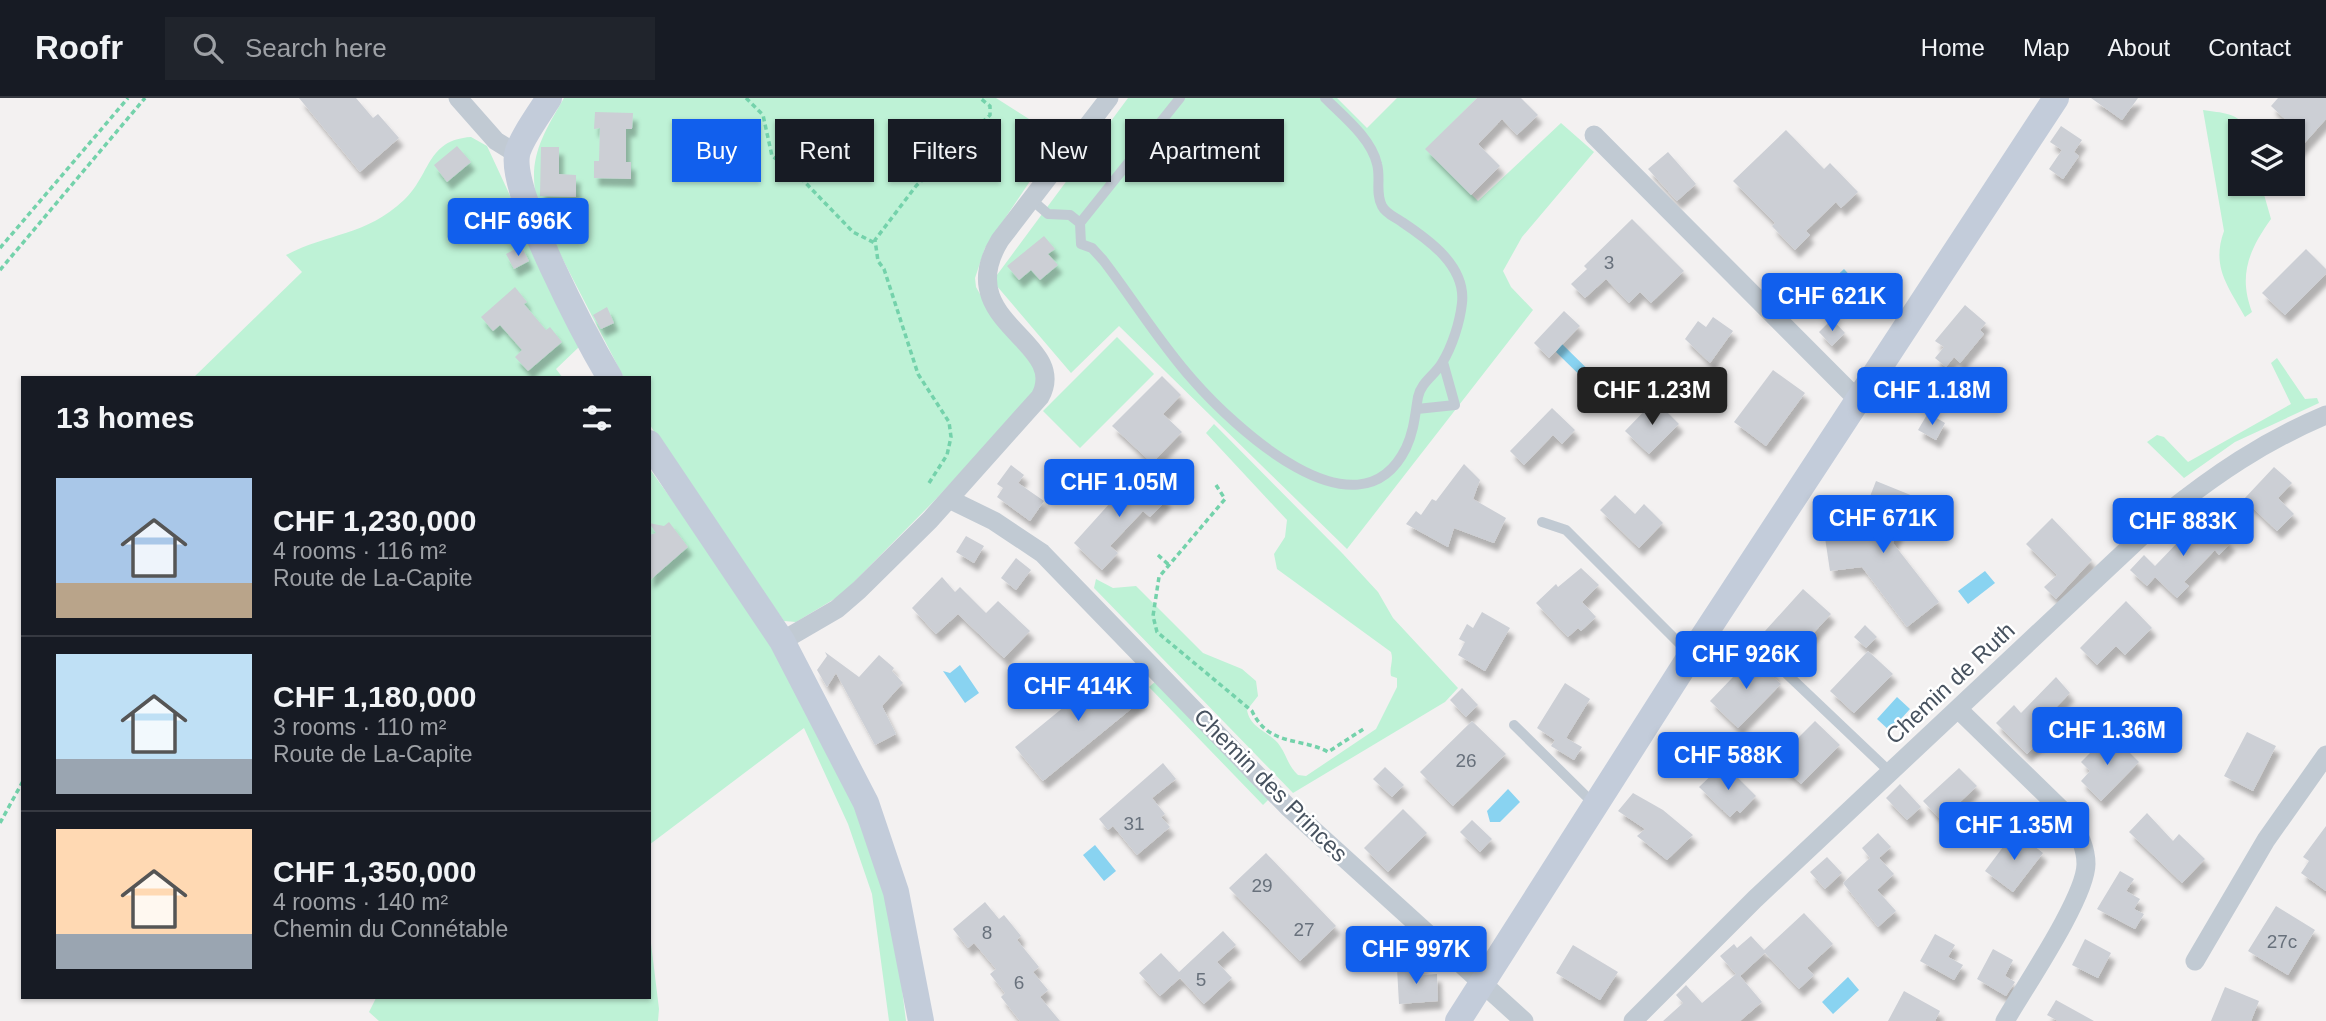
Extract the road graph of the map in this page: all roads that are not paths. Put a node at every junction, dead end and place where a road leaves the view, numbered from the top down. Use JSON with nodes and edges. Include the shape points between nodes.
{"nodes":[{"id":1,"x":457,"y":98,"type":"edge"},
{"id":2,"x":549,"y":98,"type":"edge"},
{"id":3,"x":1109,"y":98,"type":"edge"},
{"id":4,"x":1180,"y":98,"type":"edge"},
{"id":5,"x":1325,"y":98,"type":"edge"},
{"id":6,"x":2056,"y":98,"type":"edge"},
{"id":7,"x":1594,"y":135,"type":"dead end"},
{"id":8,"x":517,"y":154,"type":"junction"},
{"id":9,"x":1032,"y":200,"type":"junction"},
{"id":10,"x":1080,"y":223,"type":"junction"},
{"id":11,"x":1443,"y":362,"type":"junction"},
{"id":12,"x":609,"y":376,"type":"edge"},
{"id":13,"x":1858,"y":400,"type":"junction"},
{"id":14,"x":1417,"y":410,"type":"junction"},
{"id":15,"x":2326,"y":415,"type":"edge"},
{"id":16,"x":651,"y":446,"type":"edge"},
{"id":17,"x":949,"y":499,"type":"junction"},
{"id":18,"x":1542,"y":522,"type":"dead end"},
{"id":19,"x":782,"y":641,"type":"junction"},
{"id":20,"x":1752,"y":641,"type":"dead end"},
{"id":21,"x":1691,"y":655,"type":"junction"},
{"id":22,"x":1958,"y":709,"type":"junction"},
{"id":23,"x":1514,"y":725,"type":"dead end"},
{"id":24,"x":2326,"y":755,"type":"edge"},
{"id":25,"x":1890,"y":772,"type":"junction"},
{"id":26,"x":1596,"y":806,"type":"junction"},
{"id":27,"x":2196,"y":961,"type":"dead end"},
{"id":28,"x":1482,"y":984,"type":"junction"},
{"id":29,"x":921,"y":1021,"type":"edge"},
{"id":30,"x":1458,"y":1021,"type":"edge"},
{"id":31,"x":1524,"y":1021,"type":"edge"},
{"id":32,"x":1633,"y":1021,"type":"edge"},
{"id":33,"x":2005,"y":1021,"type":"edge"}],
"edges":[{"from":1,"to":8,"type":"street","via":[[496,141]]},
{"from":2,"to":8,"type":"street"},
{"from":3,"to":9,"type":"street"},
{"from":4,"to":10,"type":"lane"},
{"from":5,"to":11,"type":"lane","via":[[1356,130],[1377,162],[1378,197],[1384,209],[1434,245],[1457,276],[1462,304]]},
{"from":6,"to":13,"type":"street"},
{"from":7,"to":13,"type":"street"},
{"from":8,"to":12,"type":"street","via":[[526,207]]},
{"from":9,"to":10,"type":"lane","via":[[1048,214],[1070,215]]},
{"from":9,"to":17,"type":"street","via":[[991,254],[985,279],[996,309],[1042,364],[1046,385],[1033,407]]},
{"from":10,"to":14,"type":"lane","via":[[1081,244],[1103,260],[1193,380],[1248,433],[1310,476],[1350,484],[1384,474],[1405,450]]},
{"from":11,"to":14,"type":"lane","via":[[1424,384]]},
{"from":11,"to":14,"type":"lane","via":[[1455,405]]},
{"from":13,"to":21,"type":"street"},
{"from":15,"to":22,"type":"street","name":"Chemin de Ruth","via":[[2258,447],[2162,517]]},
{"from":16,"to":19,"type":"street"},
{"from":17,"to":19,"type":"street","via":[[837,609]]},
{"from":17,"to":28,"type":"street","name":"Chemin des Princes","via":[[994,521],[1042,553],[1288,807]]},
{"from":18,"to":21,"type":"lane","via":[[1566,530]]},
{"from":19,"to":29,"type":"street","via":[[877,830],[896,892]]},
{"from":20,"to":25,"type":"lane"},
{"from":21,"to":26,"type":"street"},
{"from":22,"to":25,"type":"street","name":"Chemin de Ruth"},
{"from":22,"to":33,"type":"street","via":[[2070,818],[2084,853],[2080,888]]},
{"from":23,"to":26,"type":"lane"},
{"from":24,"to":27,"type":"street","via":[[2266,840]]},
{"from":25,"to":32,"type":"street","name":"Chemin de Ruth"},
{"from":26,"to":28,"type":"street"},
{"from":28,"to":30,"type":"street"},
{"from":28,"to":31,"type":"street","name":"Chemin des Princes"}]}
